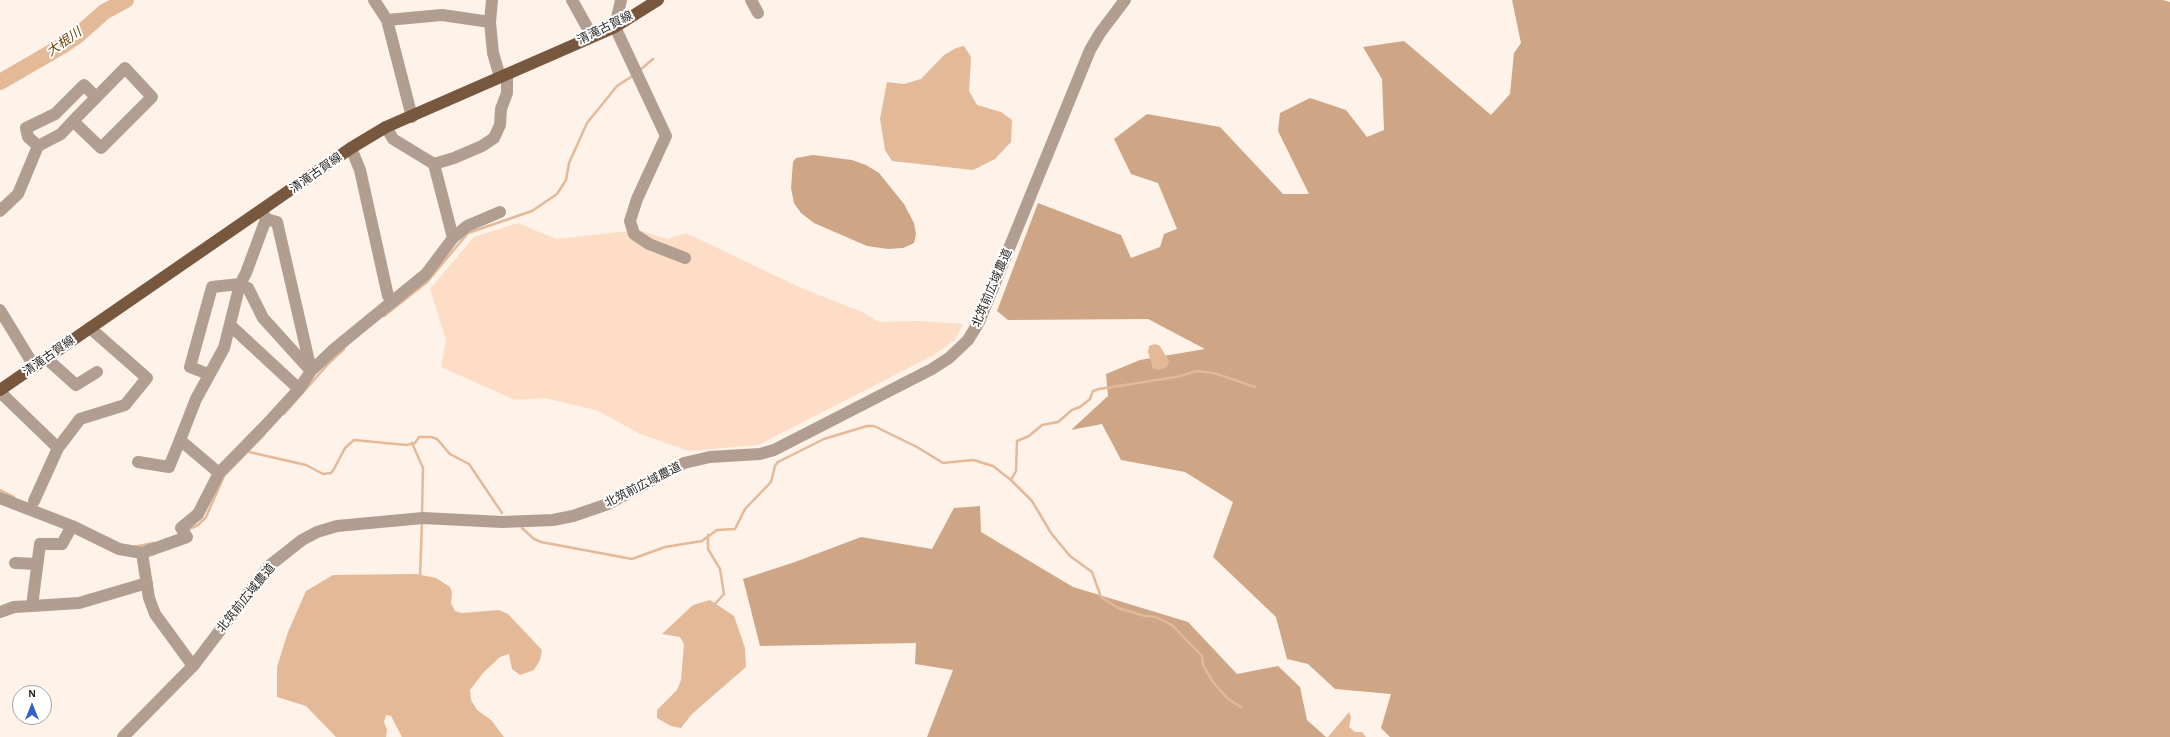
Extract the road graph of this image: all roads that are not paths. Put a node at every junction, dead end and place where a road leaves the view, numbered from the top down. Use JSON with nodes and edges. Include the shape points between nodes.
{"nodes":[{"id":1,"x":374,"y":0,"type":"edge"},
{"id":2,"x":492,"y":0,"type":"edge"},
{"id":3,"x":572,"y":0,"type":"edge"},
{"id":4,"x":620,"y":0,"type":"edge"},
{"id":5,"x":658,"y":0,"type":"edge"},
{"id":6,"x":751,"y":0,"type":"edge"},
{"id":7,"x":1125,"y":0,"type":"edge"},
{"id":8,"x":758,"y":13,"type":"dead end"},
{"id":9,"x":387,"y":20,"type":"junction"},
{"id":10,"x":490,"y":22,"type":"junction"},
{"id":11,"x":615,"y":27,"type":"junction"},
{"id":12,"x":592,"y":36,"type":"junction"},
{"id":13,"x":503,"y":76,"type":"junction"},
{"id":14,"x":96,"y":97,"type":"junction"},
{"id":15,"x":412,"y":117,"type":"junction"},
{"id":16,"x":73,"y":121,"type":"junction"},
{"id":17,"x":386,"y":127,"type":"junction"},
{"id":18,"x":38,"y":146,"type":"junction"},
{"id":19,"x":351,"y":148,"type":"junction"},
{"id":20,"x":434,"y":164,"type":"junction"},
{"id":21,"x":0,"y":211,"type":"edge"},
{"id":22,"x":500,"y":212,"type":"dead end"},
{"id":23,"x":264,"y":215,"type":"junction"},
{"id":24,"x":453,"y":238,"type":"junction"},
{"id":25,"x":685,"y":258,"type":"dead end"},
{"id":26,"x":240,"y":284,"type":"junction"},
{"id":27,"x":394,"y":301,"type":"junction"},
{"id":28,"x":0,"y":310,"type":"edge"},
{"id":29,"x":231,"y":326,"type":"junction"},
{"id":30,"x":90,"y":328,"type":"junction"},
{"id":31,"x":46,"y":358,"type":"junction"},
{"id":32,"x":34,"y":366,"type":"junction"},
{"id":33,"x":311,"y":371,"type":"junction"},
{"id":34,"x":97,"y":372,"type":"dead end"},
{"id":35,"x":208,"y":374,"type":"junction"},
{"id":36,"x":299,"y":389,"type":"junction"},
{"id":37,"x":0,"y":391,"type":"edge"},
{"id":38,"x":180,"y":440,"type":"junction"},
{"id":39,"x":58,"y":448,"type":"junction"},
{"id":40,"x":138,"y":462,"type":"dead end"},
{"id":41,"x":219,"y":473,"type":"junction"},
{"id":42,"x":0,"y":498,"type":"edge"},
{"id":43,"x":34,"y":501,"type":"dead end"},
{"id":44,"x":72,"y":526,"type":"junction"},
{"id":45,"x":142,"y":554,"type":"junction"},
{"id":46,"x":15,"y":563,"type":"dead end"},
{"id":47,"x":37,"y":564,"type":"junction"},
{"id":48,"x":147,"y":583,"type":"junction"},
{"id":49,"x":32,"y":606,"type":"junction"},
{"id":50,"x":0,"y":612,"type":"edge"},
{"id":51,"x":193,"y":666,"type":"junction"},
{"id":52,"x":123,"y":737,"type":"edge"}],
"edges":[{"from":1,"to":9,"type":"street"},
{"from":2,"to":10,"type":"street"},
{"from":3,"to":12,"type":"street"},
{"from":4,"to":11,"type":"street"},
{"from":5,"to":11,"type":"main road","name":"清滝古賀線"},
{"from":6,"to":8,"type":"street"},
{"from":7,"to":51,"type":"street","name":"北筑前広域農道","via":[[1090,50],[979,322],[968,340],[949,358],[774,450],[684,463],[608,504],[573,516],[553,520],[502,522],[423,518],[337,526],[317,532],[297,543],[269,566]]},
{"from":9,"to":10,"type":"street","via":[[442,15]]},
{"from":9,"to":15,"type":"street"},
{"from":10,"to":13,"type":"street","via":[[493,53]]},
{"from":11,"to":12,"type":"main road","name":"清滝古賀線"},
{"from":11,"to":25,"type":"street","via":[[666,136],[637,199],[630,221],[634,234],[650,244]]},
{"from":12,"to":13,"type":"main road","name":"清滝古賀線"},
{"from":13,"to":15,"type":"main road","name":"清滝古賀線"},
{"from":13,"to":20,"type":"street","via":[[507,93],[501,109],[500,125],[494,138],[482,146]]},
{"from":14,"to":16,"type":"street"},
{"from":14,"to":16,"type":"street","via":[[125,68],[152,97],[101,148]]},
{"from":14,"to":18,"type":"street","via":[[84,85],[54,114],[26,128],[28,137]]},
{"from":15,"to":17,"type":"main road","name":"清滝古賀線"},
{"from":16,"to":18,"type":"street","via":[[61,134]]},
{"from":17,"to":19,"type":"main road","name":"清滝古賀線"},
{"from":17,"to":20,"type":"street","via":[[393,139]]},
{"from":18,"to":21,"type":"street","via":[[18,194]]},
{"from":19,"to":23,"type":"main road","name":"清滝古賀線"},
{"from":19,"to":27,"type":"street","via":[[360,170],[388,296]]},
{"from":20,"to":24,"type":"street"},
{"from":22,"to":24,"type":"street","via":[[467,226]]},
{"from":23,"to":26,"type":"street","via":[[246,273]]},
{"from":23,"to":30,"type":"main road","name":"清滝古賀線"},
{"from":23,"to":33,"type":"street","via":[[277,222]]},
{"from":24,"to":27,"type":"street","via":[[426,274]]},
{"from":26,"to":29,"type":"street"},
{"from":26,"to":33,"type":"street","via":[[248,288],[263,318]]},
{"from":26,"to":35,"type":"street","via":[[212,287],[190,367]]},
{"from":27,"to":33,"type":"street"},
{"from":28,"to":32,"type":"street"},
{"from":29,"to":35,"type":"street","via":[[224,348]]},
{"from":29,"to":36,"type":"street"},
{"from":30,"to":31,"type":"main road","name":"清滝古賀線"},
{"from":30,"to":39,"type":"street","via":[[147,378],[125,405],[80,419]]},
{"from":31,"to":32,"type":"main road","name":"清滝古賀線"},
{"from":31,"to":34,"type":"street","via":[[76,385]]},
{"from":32,"to":37,"type":"main road","name":"清滝古賀線"},
{"from":33,"to":36,"type":"street"},
{"from":35,"to":38,"type":"street"},
{"from":36,"to":41,"type":"street"},
{"from":37,"to":39,"type":"street"},
{"from":38,"to":40,"type":"street","via":[[170,467]]},
{"from":38,"to":41,"type":"street"},
{"from":39,"to":43,"type":"street"},
{"from":41,"to":45,"type":"street","via":[[198,514],[181,528],[187,537]]},
{"from":42,"to":44,"type":"street"},
{"from":44,"to":45,"type":"street","via":[[119,549]]},
{"from":44,"to":47,"type":"street","via":[[62,544],[40,544]]},
{"from":45,"to":48,"type":"street"},
{"from":46,"to":47,"type":"street"},
{"from":47,"to":49,"type":"street"},
{"from":48,"to":49,"type":"street","via":[[79,603]]},
{"from":48,"to":51,"type":"street","via":[[155,614]]},
{"from":49,"to":50,"type":"street","via":[[14,607]]},
{"from":51,"to":52,"type":"street","name":"北筑前広域農道"}]}
